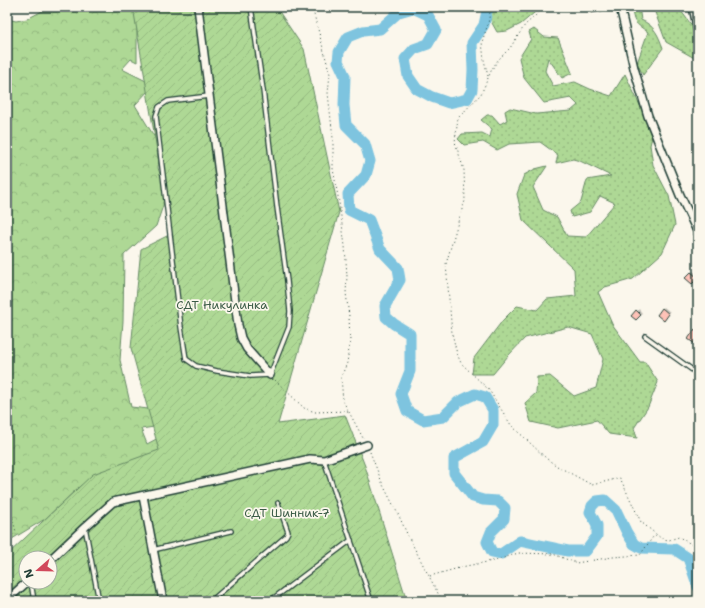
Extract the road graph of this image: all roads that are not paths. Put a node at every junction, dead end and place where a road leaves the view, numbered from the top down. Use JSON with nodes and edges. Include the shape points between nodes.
{"nodes":[{"id":1,"x":198,"y":7,"type":"edge"},
{"id":2,"x":251,"y":7,"type":"edge"},
{"id":3,"x":620,"y":7,"type":"edge"},
{"id":4,"x":693,"y":7,"type":"edge"},
{"id":5,"x":698,"y":31,"type":"edge"},
{"id":6,"x":209,"y":96,"type":"junction"},
{"id":7,"x":698,"y":233,"type":"edge"},
{"id":8,"x":644,"y":336,"type":"dead end"},
{"id":9,"x":698,"y":374,"type":"edge"},
{"id":10,"x":270,"y":375,"type":"junction"},
{"id":11,"x":367,"y":445,"type":"road end"},
{"id":12,"x":324,"y":460,"type":"junction"},
{"id":13,"x":143,"y":496,"type":"junction"},
{"id":14,"x":278,"y":502,"type":"dead end"},
{"id":15,"x":85,"y":527,"type":"junction"},
{"id":16,"x":231,"y":531,"type":"dead end"},
{"id":17,"x":351,"y":540,"type":"junction"},
{"id":18,"x":153,"y":550,"type":"junction"},
{"id":19,"x":58,"y":552,"type":"edge"},
{"id":20,"x":18,"y":590,"type":"edge"},
{"id":21,"x":32,"y":590,"type":"edge"},
{"id":22,"x":7,"y":600,"type":"edge"},
{"id":23,"x":34,"y":601,"type":"edge"},
{"id":24,"x":99,"y":601,"type":"edge"},
{"id":25,"x":163,"y":601,"type":"edge"},
{"id":26,"x":211,"y":601,"type":"edge"},
{"id":27,"x":270,"y":601,"type":"edge"},
{"id":28,"x":371,"y":601,"type":"edge"}],
"edges":[{"from":1,"to":6,"type":"street"},
{"from":2,"to":10,"type":"lane","via":[[290,311],[289,327]]},
{"from":3,"to":7,"type":"street","via":[[648,116]]},
{"from":4,"to":5,"type":"street"},
{"from":6,"to":10,"type":"street","via":[[238,325],[247,349]]},
{"from":6,"to":10,"type":"lane","via":[[168,101],[159,107],[156,116],[186,359],[196,366],[217,371],[250,376]]},
{"from":8,"to":9,"type":"lane"},
{"from":11,"to":12,"type":"street"},
{"from":12,"to":13,"type":"street","via":[[310,459]]},
{"from":12,"to":17,"type":"lane"},
{"from":13,"to":15,"type":"street","via":[[113,502]]},
{"from":13,"to":18,"type":"street"},
{"from":14,"to":26,"type":"lane","via":[[288,532],[286,536]]},
{"from":15,"to":19,"type":"street"},
{"from":15,"to":24,"type":"lane"},
{"from":16,"to":18,"type":"lane"},
{"from":17,"to":27,"type":"lane"},
{"from":17,"to":28,"type":"lane"},
{"from":18,"to":25,"type":"street"},
{"from":20,"to":22,"type":"street"},
{"from":21,"to":23,"type":"lane"}]}
